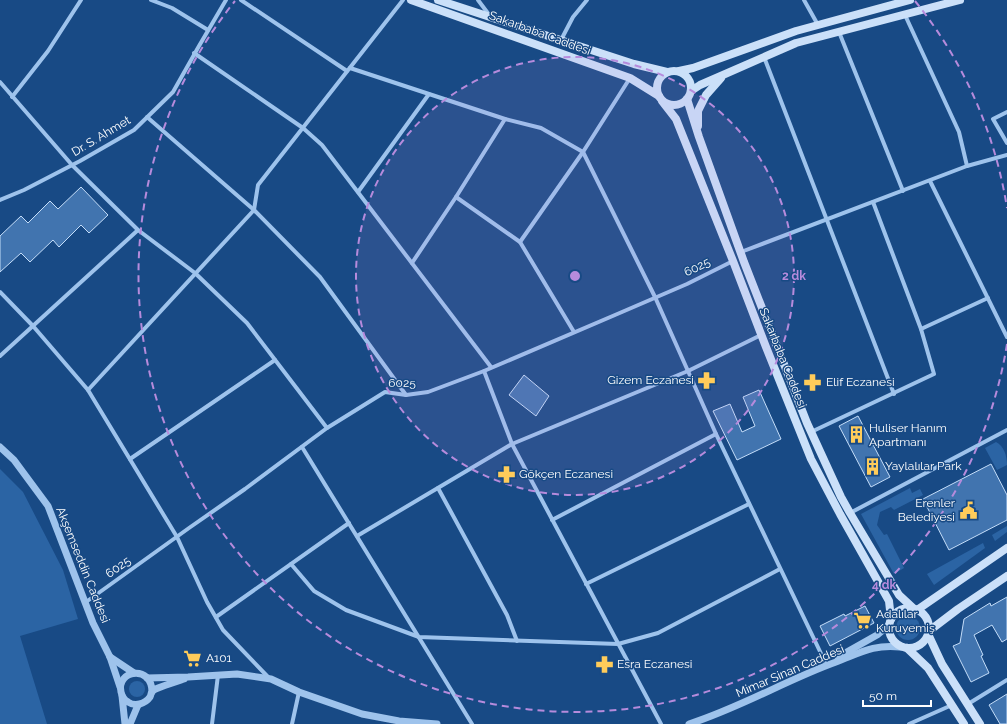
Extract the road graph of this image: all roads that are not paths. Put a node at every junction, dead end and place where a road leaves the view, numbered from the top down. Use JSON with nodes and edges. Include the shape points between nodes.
{"nodes":[{"id":1,"x":81,"y":0,"type":"edge"},
{"id":2,"x":151,"y":0,"type":"edge"},
{"id":3,"x":226,"y":0,"type":"edge"},
{"id":4,"x":241,"y":0,"type":"edge"},
{"id":5,"x":403,"y":0,"type":"edge"},
{"id":6,"x":411,"y":0,"type":"edge"},
{"id":7,"x":438,"y":0,"type":"edge"},
{"id":8,"x":478,"y":0,"type":"edge"},
{"id":9,"x":588,"y":0,"type":"edge"},
{"id":10,"x":804,"y":0,"type":"edge"},
{"id":11,"x":910,"y":0,"type":"edge"},
{"id":12,"x":958,"y":0,"type":"edge"},
{"id":13,"x":905,"y":15,"type":"junction"},
{"id":14,"x":491,"y":18,"type":"junction"},
{"id":15,"x":818,"y":25,"type":"junction"},
{"id":16,"x":208,"y":30,"type":"junction"},
{"id":17,"x":839,"y":32,"type":"junction"},
{"id":18,"x":561,"y":40,"type":"junction"},
{"id":19,"x":194,"y":53,"type":"junction"},
{"id":20,"x":763,"y":57,"type":"junction"},
{"id":21,"x":349,"y":70,"type":"junction"},
{"id":22,"x":679,"y":71,"type":"junction"},
{"id":23,"x":667,"y":72,"type":"junction"},
{"id":24,"x":724,"y":74,"type":"junction"},
{"id":25,"x":630,"y":78,"type":"junction"},
{"id":26,"x":0,"y":82,"type":"edge"},
{"id":27,"x":430,"y":94,"type":"junction"},
{"id":28,"x":689,"y":95,"type":"junction"},
{"id":29,"x":12,"y":97,"type":"junction"},
{"id":30,"x":660,"y":98,"type":"junction"},
{"id":31,"x":1007,"y":112,"type":"edge"},
{"id":32,"x":147,"y":117,"type":"junction"},
{"id":33,"x":505,"y":119,"type":"junction"},
{"id":34,"x":303,"y":128,"type":"junction"},
{"id":35,"x":699,"y":137,"type":"junction"},
{"id":36,"x":1007,"y":143,"type":"edge"},
{"id":37,"x":583,"y":152,"type":"junction"},
{"id":38,"x":1007,"y":155,"type":"edge"},
{"id":39,"x":72,"y":165,"type":"junction"},
{"id":40,"x":968,"y":166,"type":"junction"},
{"id":41,"x":930,"y":181,"type":"junction"},
{"id":42,"x":903,"y":191,"type":"junction"},
{"id":43,"x":358,"y":192,"type":"junction"},
{"id":44,"x":456,"y":198,"type":"junction"},
{"id":45,"x":0,"y":200,"type":"edge"},
{"id":46,"x":873,"y":202,"type":"junction"},
{"id":47,"x":254,"y":210,"type":"junction"},
{"id":48,"x":827,"y":220,"type":"junction"},
{"id":49,"x":138,"y":230,"type":"junction"},
{"id":50,"x":520,"y":242,"type":"junction"},
{"id":51,"x":740,"y":252,"type":"junction"},
{"id":52,"x":733,"y":261,"type":"junction"},
{"id":53,"x":412,"y":263,"type":"junction"},
{"id":54,"x":195,"y":273,"type":"junction"},
{"id":55,"x":0,"y":292,"type":"edge"},
{"id":56,"x":655,"y":297,"type":"junction"},
{"id":57,"x":988,"y":298,"type":"junction"},
{"id":58,"x":33,"y":326,"type":"junction"},
{"id":59,"x":921,"y":329,"type":"junction"},
{"id":60,"x":574,"y":332,"type":"junction"},
{"id":61,"x":761,"y":335,"type":"junction"},
{"id":62,"x":1007,"y":336,"type":"edge"},
{"id":63,"x":0,"y":356,"type":"edge"},
{"id":64,"x":275,"y":360,"type":"junction"},
{"id":65,"x":491,"y":367,"type":"junction"},
{"id":66,"x":484,"y":371,"type":"junction"},
{"id":67,"x":688,"y":371,"type":"junction"},
{"id":68,"x":88,"y":390,"type":"junction"},
{"id":69,"x":894,"y":394,"type":"junction"},
{"id":70,"x":406,"y":395,"type":"junction"},
{"id":71,"x":327,"y":428,"type":"junction"},
{"id":72,"x":811,"y":432,"type":"junction"},
{"id":73,"x":1006,"y":432,"type":"edge"},
{"id":74,"x":716,"y":434,"type":"junction"},
{"id":75,"x":512,"y":444,"type":"junction"},
{"id":76,"x":0,"y":447,"type":"edge"},
{"id":77,"x":302,"y":447,"type":"junction"},
{"id":78,"x":130,"y":459,"type":"junction"},
{"id":79,"x":438,"y":488,"type":"junction"},
{"id":80,"x":749,"y":504,"type":"junction"},
{"id":81,"x":850,"y":513,"type":"junction"},
{"id":82,"x":552,"y":520,"type":"junction"},
{"id":83,"x":349,"y":524,"type":"junction"},
{"id":84,"x":356,"y":536,"type":"junction"},
{"id":85,"x":177,"y":537,"type":"junction"},
{"id":86,"x":1007,"y":548,"type":"edge"},
{"id":87,"x":291,"y":564,"type":"junction"},
{"id":88,"x":780,"y":568,"type":"junction"},
{"id":89,"x":1007,"y":576,"type":"edge"},
{"id":90,"x":586,"y":584,"type":"junction"},
{"id":91,"x":86,"y":602,"type":"junction"},
{"id":92,"x":915,"y":609,"type":"junction"},
{"id":93,"x":216,"y":617,"type":"junction"},
{"id":94,"x":890,"y":622,"type":"junction"},
{"id":95,"x":929,"y":633,"type":"junction"},
{"id":96,"x":419,"y":637,"type":"junction"},
{"id":97,"x":517,"y":641,"type":"junction"},
{"id":98,"x":618,"y":644,"type":"junction"},
{"id":99,"x":904,"y":648,"type":"junction"},
{"id":100,"x":110,"y":657,"type":"junction"},
{"id":101,"x":826,"y":664,"type":"junction"},
{"id":102,"x":134,"y":673,"type":"junction"},
{"id":103,"x":218,"y":676,"type":"junction"},
{"id":104,"x":188,"y":677,"type":"junction"},
{"id":105,"x":148,"y":678,"type":"junction"},
{"id":106,"x":271,"y":679,"type":"junction"},
{"id":107,"x":1007,"y":680,"type":"edge"},
{"id":108,"x":120,"y":686,"type":"junction"},
{"id":109,"x":152,"y":692,"type":"junction"},
{"id":110,"x":298,"y":692,"type":"junction"},
{"id":111,"x":122,"y":696,"type":"junction"},
{"id":112,"x":968,"y":704,"type":"junction"},
{"id":113,"x":138,"y":705,"type":"junction"},
{"id":114,"x":952,"y":705,"type":"junction"},
{"id":115,"x":125,"y":724,"type":"edge"},
{"id":116,"x":130,"y":724,"type":"edge"},
{"id":117,"x":212,"y":724,"type":"edge"},
{"id":118,"x":292,"y":724,"type":"edge"},
{"id":119,"x":437,"y":724,"type":"edge"},
{"id":120,"x":472,"y":724,"type":"edge"},
{"id":121,"x":661,"y":724,"type":"edge"},
{"id":122,"x":689,"y":724,"type":"edge"},
{"id":123,"x":909,"y":724,"type":"edge"},
{"id":124,"x":964,"y":724,"type":"edge"},
{"id":125,"x":980,"y":724,"type":"edge"}],
"edges":[{"from":1,"to":29,"type":"street","via":[[48,51]]},
{"from":2,"to":16,"type":"street","via":[[172,8]]},
{"from":3,"to":16,"type":"street","name":"Dr. S. Ahmet"},
{"from":4,"to":21,"type":"street"},
{"from":5,"to":21,"type":"street"},
{"from":6,"to":25,"type":"main road","name":"Sakarbaba Caddesi"},
{"from":7,"to":14,"type":"main road","name":"Sakarbaba Caddesi"},
{"from":8,"to":14,"type":"street"},
{"from":9,"to":18,"type":"street","via":[[574,17]]},
{"from":10,"to":15,"type":"street"},
{"from":11,"to":15,"type":"main road"},
{"from":12,"to":13,"type":"main road"},
{"from":13,"to":17,"type":"main road"},
{"from":13,"to":40,"type":"street","via":[[960,132]]},
{"from":14,"to":18,"type":"main road","name":"Sakarbaba Caddesi"},
{"from":15,"to":22,"type":"main road"},
{"from":16,"to":19,"type":"street","name":"Dr. S. Ahmet"},
{"from":17,"to":20,"type":"main road","via":[[796,43]]},
{"from":17,"to":42,"type":"street"},
{"from":18,"to":23,"type":"main road","name":"Sakarbaba Caddesi"},
{"from":19,"to":32,"type":"street","name":"Dr. S. Ahmet","via":[[173,92]]},
{"from":19,"to":34,"type":"street"},
{"from":20,"to":24,"type":"main road"},
{"from":20,"to":48,"type":"street"},
{"from":21,"to":27,"type":"street"},
{"from":21,"to":34,"type":"street"},
{"from":22,"to":23,"type":"main road"},
{"from":22,"to":28,"type":"main road","via":[[690,81]]},
{"from":23,"to":30,"type":"main road","via":[[659,80],[657,91]]},
{"from":24,"to":28,"type":"main road","via":[[700,85]]},
{"from":24,"to":35,"type":"main road","via":[[706,95],[698,111]]},
{"from":25,"to":30,"type":"main road","name":"Sakarbaba Caddesi"},
{"from":25,"to":37,"type":"street"},
{"from":26,"to":29,"type":"street"},
{"from":27,"to":33,"type":"street"},
{"from":27,"to":43,"type":"street"},
{"from":28,"to":30,"type":"main road","via":[[678,105],[667,104]]},
{"from":28,"to":35,"type":"main road","name":"Sakarbaba Caddesi"},
{"from":29,"to":39,"type":"street"},
{"from":30,"to":52,"type":"main road","name":"Sakarbaba Caddesi","via":[[676,119]]},
{"from":31,"to":36,"type":"street","via":[[993,119]]},
{"from":32,"to":39,"type":"street","name":"Dr. S. Ahmet","via":[[134,130]]},
{"from":32,"to":47,"type":"street"},
{"from":33,"to":37,"type":"street","via":[[541,128]]},
{"from":33,"to":44,"type":"street"},
{"from":34,"to":43,"type":"street","via":[[322,145]]},
{"from":34,"to":47,"type":"street","via":[[258,185]]},
{"from":35,"to":51,"type":"main road","name":"Sakarbaba Caddesi"},
{"from":37,"to":50,"type":"street"},
{"from":37,"to":56,"type":"street"},
{"from":38,"to":40,"type":"street"},
{"from":39,"to":45,"type":"street","name":"Dr. S. Ahmet"},
{"from":39,"to":49,"type":"street"},
{"from":40,"to":41,"type":"street"},
{"from":41,"to":42,"type":"street"},
{"from":41,"to":57,"type":"street"},
{"from":42,"to":46,"type":"street"},
{"from":43,"to":53,"type":"street"},
{"from":44,"to":50,"type":"street"},
{"from":44,"to":53,"type":"street"},
{"from":46,"to":48,"type":"street"},
{"from":46,"to":59,"type":"street"},
{"from":47,"to":54,"type":"street"},
{"from":47,"to":70,"type":"street","via":[[320,277]]},
{"from":48,"to":51,"type":"street"},
{"from":48,"to":69,"type":"street"},
{"from":49,"to":54,"type":"street"},
{"from":49,"to":58,"type":"street"},
{"from":50,"to":60,"type":"street"},
{"from":51,"to":72,"type":"main road","name":"Sakarbaba Caddesi"},
{"from":52,"to":56,"type":"street","name":"6025"},
{"from":52,"to":61,"type":"main road","name":"Sakarbaba Caddesi"},
{"from":53,"to":65,"type":"street"},
{"from":54,"to":64,"type":"street","via":[[247,323]]},
{"from":54,"to":68,"type":"street"},
{"from":55,"to":58,"type":"street"},
{"from":56,"to":60,"type":"street","name":"6025"},
{"from":56,"to":67,"type":"street"},
{"from":57,"to":59,"type":"street"},
{"from":57,"to":62,"type":"street"},
{"from":58,"to":63,"type":"street"},
{"from":58,"to":68,"type":"street"},
{"from":59,"to":69,"type":"street","via":[[934,374]]},
{"from":60,"to":65,"type":"street","name":"6025"},
{"from":61,"to":67,"type":"street"},
{"from":61,"to":94,"type":"main road","name":"Sakarbaba Caddesi","via":[[811,459],[889,601]]},
{"from":64,"to":71,"type":"street"},
{"from":64,"to":78,"type":"street"},
{"from":65,"to":66,"type":"street","name":"6025"},
{"from":66,"to":70,"type":"street","name":"6025","via":[[428,392]]},
{"from":66,"to":75,"type":"street"},
{"from":67,"to":74,"type":"street"},
{"from":67,"to":75,"type":"street"},
{"from":68,"to":78,"type":"street"},
{"from":69,"to":72,"type":"street"},
{"from":70,"to":71,"type":"street","name":"6025","via":[[385,392]]},
{"from":71,"to":77,"type":"street","name":"6025"},
{"from":72,"to":81,"type":"main road","name":"Sakarbaba Caddesi"},
{"from":73,"to":81,"type":"street"},
{"from":74,"to":80,"type":"street"},
{"from":74,"to":82,"type":"street"},
{"from":75,"to":79,"type":"street"},
{"from":75,"to":82,"type":"street"},
{"from":76,"to":91,"type":"street","name":"Akşemseddin Caddesi","via":[[14,460],[48,506]]},
{"from":77,"to":83,"type":"street"},
{"from":77,"to":85,"type":"street","name":"6025"},
{"from":78,"to":85,"type":"street"},
{"from":79,"to":84,"type":"street"},
{"from":79,"to":97,"type":"street","via":[[507,614]]},
{"from":80,"to":88,"type":"street"},
{"from":80,"to":90,"type":"street"},
{"from":81,"to":92,"type":"main road","name":"Sakarbaba Caddesi","via":[[899,595]]},
{"from":82,"to":90,"type":"street"},
{"from":83,"to":84,"type":"street"},
{"from":83,"to":87,"type":"street"},
{"from":84,"to":96,"type":"street"},
{"from":85,"to":91,"type":"street","name":"6025"},
{"from":85,"to":93,"type":"street"},
{"from":86,"to":92,"type":"main road"},
{"from":87,"to":93,"type":"street"},
{"from":87,"to":96,"type":"street","via":[[314,591],[346,610]]},
{"from":88,"to":98,"type":"street","via":[[658,633]]},
{"from":88,"to":101,"type":"street"},
{"from":89,"to":95,"type":"main road","via":[[958,609]]},
{"from":90,"to":98,"type":"street"},
{"from":91,"to":100,"type":"street","name":"Akşemseddin Caddesi"},
{"from":92,"to":94,"type":"main road","via":[[900,610]]},
{"from":92,"to":95,"type":"main road","via":[[927,618]]},
{"from":93,"to":106,"type":"street","via":[[223,630]]},
{"from":94,"to":99,"type":"main road","via":[[891,638]]},
{"from":94,"to":101,"type":"street","via":[[862,644]]},
{"from":95,"to":99,"type":"main road","via":[[920,645]]},
{"from":95,"to":112,"type":"main road","via":[[942,664]]},
{"from":96,"to":97,"type":"street"},
{"from":96,"to":120,"type":"street"},
{"from":97,"to":98,"type":"street"},
{"from":98,"to":121,"type":"street"},
{"from":99,"to":101,"type":"street","name":"Mimar Sinan Caddesi","via":[[879,646]]},
{"from":99,"to":114,"type":"main road","via":[[928,668]]},
{"from":100,"to":102,"type":"street"},
{"from":100,"to":108,"type":"street","name":"Akşemseddin Caddesi"},
{"from":101,"to":122,"type":"street","name":"Mimar Sinan Caddesi","via":[[713,716]]},
{"from":102,"to":105,"type":"street"},
{"from":102,"to":108,"type":"street","via":[[125,678]]},
{"from":103,"to":104,"type":"street"},
{"from":103,"to":106,"type":"street","via":[[237,674]]},
{"from":103,"to":117,"type":"street"},
{"from":104,"to":105,"type":"street"},
{"from":104,"to":109,"type":"street"},
{"from":105,"to":109,"type":"street"},
{"from":106,"to":110,"type":"street"},
{"from":107,"to":112,"type":"street"},
{"from":108,"to":111,"type":"street"},
{"from":109,"to":113,"type":"street","via":[[147,700]]},
{"from":110,"to":118,"type":"street"},
{"from":110,"to":119,"type":"street","via":[[362,714],[399,721]]},
{"from":111,"to":113,"type":"street","via":[[129,703]]},
{"from":111,"to":115,"type":"street"},
{"from":112,"to":125,"type":"main road"},
{"from":113,"to":116,"type":"street"},
{"from":114,"to":123,"type":"street"},
{"from":114,"to":124,"type":"main road"}]}
